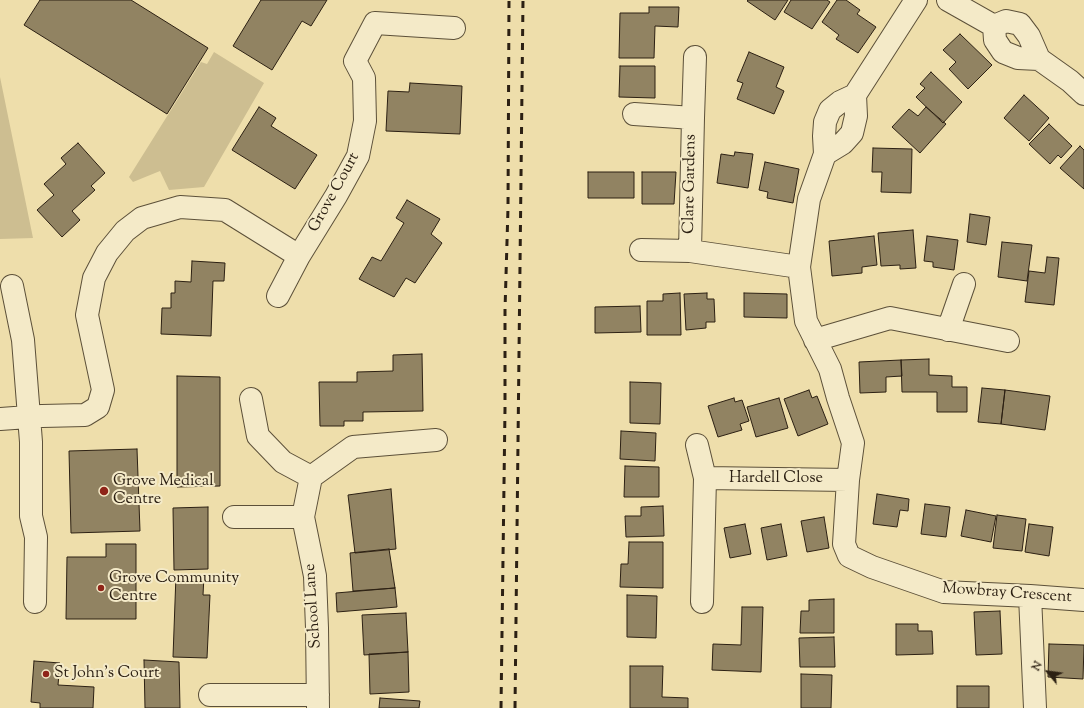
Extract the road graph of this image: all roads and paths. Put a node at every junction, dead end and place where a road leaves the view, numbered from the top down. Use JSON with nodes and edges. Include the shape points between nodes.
{"nodes":[{"id":1,"x":916,"y":0,"type":"edge"},
{"id":2,"x":948,"y":0,"type":"edge"},
{"id":3,"x":454,"y":28,"type":"dead end"},
{"id":4,"x":695,"y":58,"type":"dead end"},
{"id":5,"x":1084,"y":94,"type":"edge"},
{"id":6,"x":634,"y":114,"type":"dead end"},
{"id":7,"x":693,"y":118,"type":"junction"},
{"id":8,"x":641,"y":250,"type":"dead end"},
{"id":9,"x":690,"y":251,"type":"junction"},
{"id":10,"x":299,"y":256,"type":"junction"},
{"id":11,"x":799,"y":267,"type":"junction"},
{"id":12,"x":964,"y":284,"type":"dead end"},
{"id":13,"x":12,"y":286,"type":"dead end"},
{"id":14,"x":278,"y":296,"type":"dead end"},
{"id":15,"x":948,"y":330,"type":"junction"},
{"id":16,"x":815,"y":340,"type":"junction"},
{"id":17,"x":1008,"y":341,"type":"dead end"},
{"id":18,"x":251,"y":399,"type":"dead end"},
{"id":19,"x":28,"y":417,"type":"junction"},
{"id":20,"x":0,"y":419,"type":"edge"},
{"id":21,"x":436,"y":440,"type":"dead end"},
{"id":22,"x":697,"y":445,"type":"dead end"},
{"id":23,"x":311,"y":477,"type":"junction"},
{"id":24,"x":705,"y":478,"type":"junction"},
{"id":25,"x":848,"y":480,"type":"junction"},
{"id":26,"x":234,"y":517,"type":"dead end"},
{"id":27,"x":304,"y":517,"type":"junction"},
{"id":28,"x":1030,"y":596,"type":"junction"},
{"id":29,"x":1084,"y":600,"type":"edge"},
{"id":30,"x":35,"y":602,"type":"dead end"},
{"id":31,"x":702,"y":602,"type":"dead end"},
{"id":32,"x":210,"y":695,"type":"dead end"},
{"id":33,"x":318,"y":702,"type":"edge"},
{"id":34,"x":1035,"y":708,"type":"edge"}],
"edges":[{"from":1,"to":11,"type":"street","name":"Mowbray Crescent","via":[[855,96],[856,116],[852,133],[843,143],[826,154],[809,199]]},
{"from":2,"to":5,"type":"street","via":[[994,26],[995,40],[1004,52],[1018,58],[1039,59]]},
{"from":3,"to":10,"type":"street","name":"Grove Court","via":[[375,23],[355,61],[364,78],[365,121],[358,156]]},
{"from":4,"to":7,"type":"street","name":"Clare Gardens"},
{"from":6,"to":7,"type":"street","name":"Clare Gardens"},
{"from":7,"to":9,"type":"street","name":"Clare Gardens"},
{"from":8,"to":9,"type":"street","name":"Clare Gardens"},
{"from":9,"to":11,"type":"street","name":"Clare Gardens"},
{"from":10,"to":14,"type":"street","name":"Grove Court"},
{"from":10,"to":19,"type":"street","via":[[225,210],[180,206],[142,218],[125,231],[107,253],[94,278],[87,316],[103,390],[98,407],[85,415]]},
{"from":11,"to":16,"type":"street","name":"Mowbray Crescent","via":[[806,321]]},
{"from":12,"to":15,"type":"street"},
{"from":13,"to":19,"type":"street","via":[[23,340]]},
{"from":15,"to":16,"type":"street","via":[[890,318]]},
{"from":15,"to":17,"type":"street"},
{"from":16,"to":25,"type":"street","name":"Mowbray Crescent","via":[[830,369],[853,443]]},
{"from":18,"to":23,"type":"street","via":[[258,436],[283,462]]},
{"from":19,"to":20,"type":"street"},
{"from":19,"to":30,"type":"street","via":[[31,442],[31,516],[36,537]]},
{"from":21,"to":23,"type":"street","via":[[353,447]]},
{"from":22,"to":24,"type":"street","name":"Hardell Close"},
{"from":23,"to":27,"type":"street","name":"School Lane"},
{"from":24,"to":25,"type":"street","name":"Hardell Close"},
{"from":24,"to":31,"type":"street","name":"Hardell Close"},
{"from":25,"to":28,"type":"street","name":"Mowbray Crescent","via":[[844,544],[849,556],[872,567],[944,592]]},
{"from":26,"to":27,"type":"street"},
{"from":27,"to":33,"type":"street","name":"School Lane","via":[[315,576]]},
{"from":28,"to":29,"type":"street","name":"Mowbray Crescent"},
{"from":28,"to":34,"type":"street"},
{"from":32,"to":33,"type":"street","name":"School Lane"}]}
